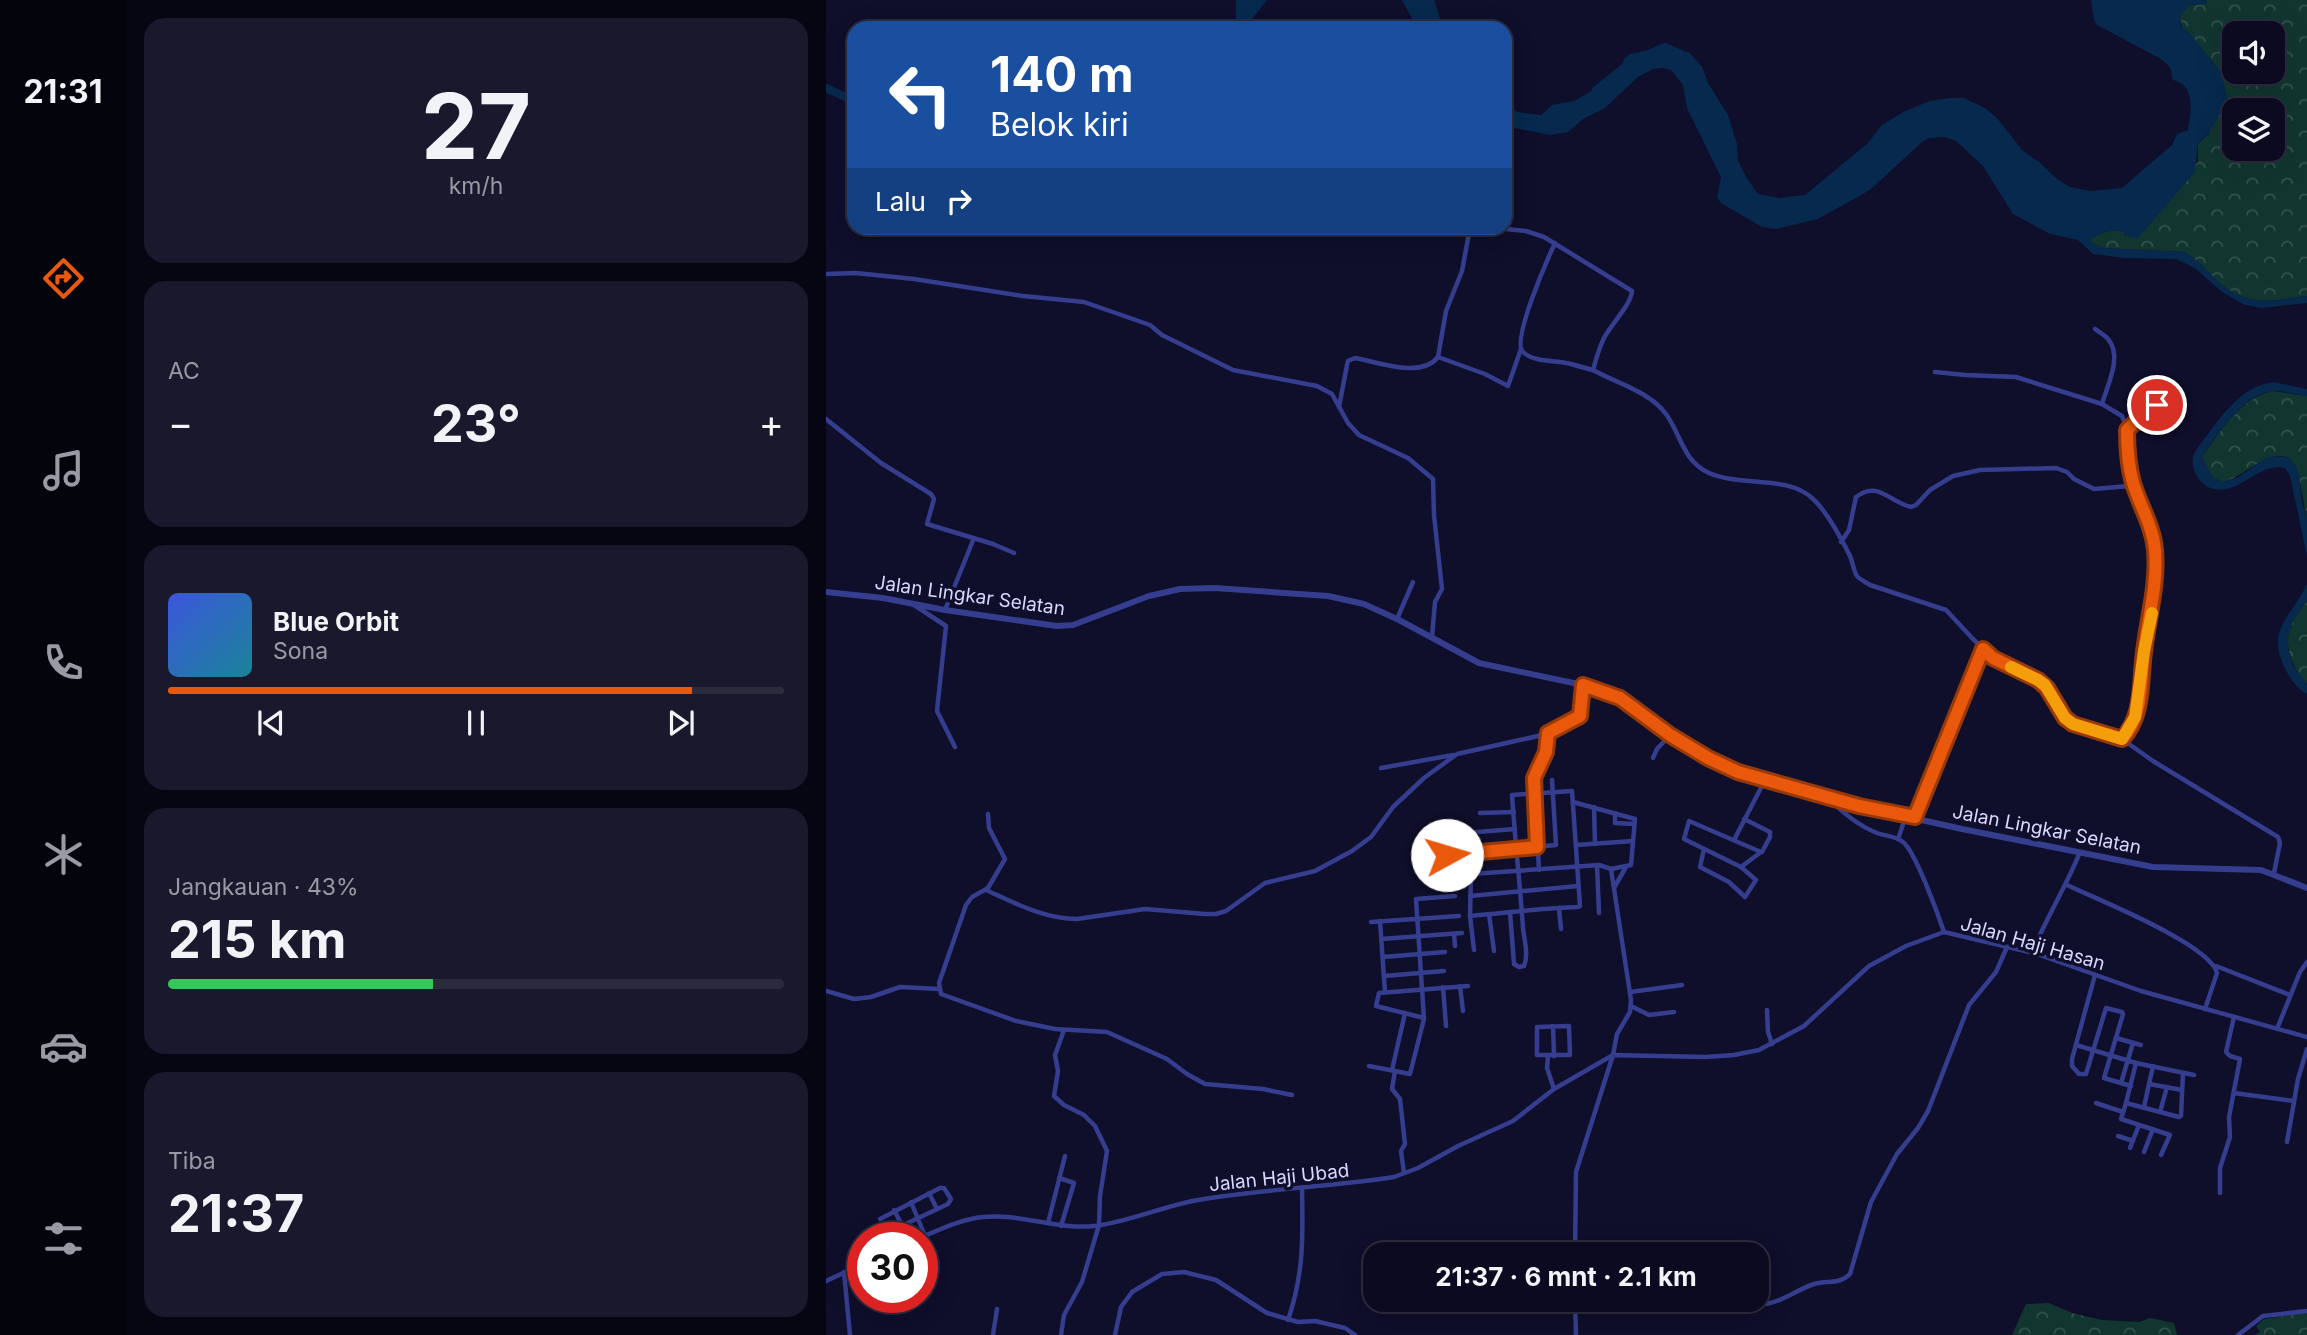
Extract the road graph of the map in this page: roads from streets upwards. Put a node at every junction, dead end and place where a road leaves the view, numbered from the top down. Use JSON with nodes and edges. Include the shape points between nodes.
{"nodes":[{"id":1,"x":1512,"y":230,"type":"edge"},
{"id":2,"x":1469,"y":235,"type":"edge"},
{"id":3,"x":1555,"y":243,"type":"junction"},
{"id":4,"x":826,"y":274,"type":"edge"},
{"id":5,"x":2095,"y":329,"type":"dead end"},
{"id":6,"x":1521,"y":349,"type":"junction"},
{"id":7,"x":1438,"y":357,"type":"junction"},
{"id":8,"x":1592,"y":370,"type":"junction"},
{"id":9,"x":1935,"y":372,"type":"dead end"},
{"id":10,"x":2172,"y":388,"type":"dead end"},
{"id":11,"x":2102,"y":404,"type":"junction"},
{"id":12,"x":1339,"y":408,"type":"junction"},
{"id":13,"x":826,"y":419,"type":"edge"},
{"id":14,"x":2127,"y":430,"type":"junction"},
{"id":15,"x":2133,"y":484,"type":"junction"},
{"id":16,"x":974,"y":538,"type":"junction"},
{"id":17,"x":1841,"y":542,"type":"junction"},
{"id":18,"x":1014,"y":553,"type":"dead end"},
{"id":19,"x":1413,"y":582,"type":"dead end"},
{"id":20,"x":826,"y":592,"type":"edge"},
{"id":21,"x":912,"y":604,"type":"junction"},
{"id":22,"x":945,"y":610,"type":"junction"},
{"id":23,"x":1397,"y":619,"type":"junction"},
{"id":24,"x":1432,"y":637,"type":"junction"},
{"id":25,"x":1983,"y":649,"type":"junction"},
{"id":26,"x":1583,"y":685,"type":"junction"},
{"id":27,"x":1547,"y":734,"type":"junction"},
{"id":28,"x":1670,"y":735,"type":"junction"},
{"id":29,"x":2122,"y":739,"type":"junction"},
{"id":30,"x":955,"y":747,"type":"dead end"},
{"id":31,"x":1457,"y":754,"type":"junction"},
{"id":32,"x":1653,"y":758,"type":"dead end"},
{"id":33,"x":1381,"y":768,"type":"dead end"},
{"id":34,"x":1552,"y":780,"type":"dead end"},
{"id":35,"x":1765,"y":780,"type":"junction"},
{"id":36,"x":1534,"y":793,"type":"junction"},
{"id":37,"x":1552,"y":793,"type":"junction"},
{"id":38,"x":1827,"y":797,"type":"junction"},
{"id":39,"x":1573,"y":802,"type":"junction"},
{"id":40,"x":1594,"y":807,"type":"junction"},
{"id":41,"x":1514,"y":811,"type":"junction"},
{"id":42,"x":1480,"y":813,"type":"dead end"},
{"id":43,"x":1615,"y":813,"type":"junction"},
{"id":44,"x":988,"y":814,"type":"dead end"},
{"id":45,"x":1906,"y":817,"type":"junction"},
{"id":46,"x":1915,"y":817,"type":"junction"},
{"id":47,"x":1744,"y":819,"type":"junction"},
{"id":48,"x":1634,"y":824,"type":"junction"},
{"id":49,"x":1515,"y":829,"type":"junction"},
{"id":50,"x":1465,"y":833,"type":"dead end"},
{"id":51,"x":1898,"y":839,"type":"junction"},
{"id":52,"x":1734,"y":840,"type":"junction"},
{"id":53,"x":1633,"y":842,"type":"junction"},
{"id":54,"x":1595,"y":844,"type":"junction"},
{"id":55,"x":1576,"y":845,"type":"junction"},
{"id":56,"x":1537,"y":847,"type":"junction"},
{"id":57,"x":1517,"y":849,"type":"junction"},
{"id":58,"x":1704,"y":849,"type":"junction"},
{"id":59,"x":1761,"y":852,"type":"junction"},
{"id":60,"x":2081,"y":852,"type":"junction"},
{"id":61,"x":1447,"y":855,"type":"dead end"},
{"id":62,"x":1597,"y":865,"type":"junction"},
{"id":63,"x":1577,"y":867,"type":"junction"},
{"id":64,"x":1626,"y":867,"type":"junction"},
{"id":65,"x":1741,"y":867,"type":"junction"},
{"id":66,"x":1611,"y":869,"type":"junction"},
{"id":67,"x":1539,"y":870,"type":"junction"},
{"id":68,"x":1519,"y":871,"type":"junction"},
{"id":69,"x":2274,"y":873,"type":"junction"},
{"id":70,"x":1454,"y":874,"type":"dead end"},
{"id":71,"x":1471,"y":874,"type":"junction"},
{"id":72,"x":2067,"y":885,"type":"junction"},
{"id":73,"x":1578,"y":886,"type":"junction"},
{"id":74,"x":1614,"y":887,"type":"junction"},
{"id":75,"x":2307,"y":887,"type":"edge"},
{"id":76,"x":986,"y":890,"type":"junction"},
{"id":77,"x":1520,"y":891,"type":"junction"},
{"id":78,"x":1455,"y":896,"type":"dead end"},
{"id":79,"x":1470,"y":896,"type":"junction"},
{"id":80,"x":1559,"y":908,"type":"junction"},
{"id":81,"x":1522,"y":911,"type":"junction"},
{"id":82,"x":1510,"y":912,"type":"junction"},
{"id":83,"x":1600,"y":913,"type":"dead end"},
{"id":84,"x":1489,"y":914,"type":"junction"},
{"id":85,"x":1459,"y":916,"type":"dead end"},
{"id":86,"x":1470,"y":916,"type":"junction"},
{"id":87,"x":1418,"y":918,"type":"junction"},
{"id":88,"x":1371,"y":922,"type":"dead end"},
{"id":89,"x":1380,"y":922,"type":"junction"},
{"id":90,"x":1523,"y":929,"type":"junction"},
{"id":91,"x":1561,"y":929,"type":"dead end"},
{"id":92,"x":1511,"y":930,"type":"junction"},
{"id":93,"x":1944,"y":932,"type":"junction"},
{"id":94,"x":1462,"y":933,"type":"dead end"},
{"id":95,"x":1454,"y":934,"type":"junction"},
{"id":96,"x":1420,"y":937,"type":"junction"},
{"id":97,"x":1381,"y":939,"type":"junction"},
{"id":98,"x":1455,"y":946,"type":"dead end"},
{"id":99,"x":2007,"y":947,"type":"junction"},
{"id":100,"x":1474,"y":950,"type":"dead end"},
{"id":101,"x":1493,"y":951,"type":"dead end"},
{"id":102,"x":1445,"y":952,"type":"dead end"},
{"id":103,"x":2032,"y":953,"type":"junction"},
{"id":104,"x":1421,"y":954,"type":"junction"},
{"id":105,"x":1382,"y":957,"type":"junction"},
{"id":106,"x":2307,"y":961,"type":"edge"},
{"id":107,"x":2215,"y":966,"type":"junction"},
{"id":108,"x":1444,"y":971,"type":"dead end"},
{"id":109,"x":1422,"y":972,"type":"junction"},
{"id":110,"x":2095,"y":975,"type":"junction"},
{"id":111,"x":1384,"y":976,"type":"junction"},
{"id":112,"x":1468,"y":985,"type":"dead end"},
{"id":113,"x":1682,"y":985,"type":"dead end"},
{"id":114,"x":1460,"y":986,"type":"junction"},
{"id":115,"x":1443,"y":987,"type":"junction"},
{"id":116,"x":940,"y":989,"type":"junction"},
{"id":117,"x":1423,"y":989,"type":"junction"},
{"id":118,"x":826,"y":991,"type":"edge"},
{"id":119,"x":1385,"y":992,"type":"junction"},
{"id":120,"x":1630,"y":992,"type":"junction"},
{"id":121,"x":2290,"y":995,"type":"junction"},
{"id":122,"x":1631,"y":1006,"type":"junction"},
{"id":123,"x":2205,"y":1009,"type":"junction"},
{"id":124,"x":1766,"y":1010,"type":"dead end"},
{"id":125,"x":1463,"y":1011,"type":"dead end"},
{"id":126,"x":1674,"y":1012,"type":"dead end"},
{"id":127,"x":1405,"y":1013,"type":"junction"},
{"id":128,"x":2234,"y":1017,"type":"junction"},
{"id":129,"x":1424,"y":1018,"type":"junction"},
{"id":130,"x":1446,"y":1026,"type":"dead end"},
{"id":131,"x":1553,"y":1027,"type":"junction"},
{"id":132,"x":2277,"y":1029,"type":"junction"},
{"id":133,"x":1064,"y":1030,"type":"junction"},
{"id":134,"x":2307,"y":1037,"type":"edge"},
{"id":135,"x":2116,"y":1038,"type":"junction"},
{"id":136,"x":2133,"y":1043,"type":"junction"},
{"id":137,"x":1772,"y":1044,"type":"junction"},
{"id":138,"x":2076,"y":1045,"type":"junction"},
{"id":139,"x":2141,"y":1045,"type":"dead end"},
{"id":140,"x":2307,"y":1049,"type":"edge"},
{"id":141,"x":2093,"y":1050,"type":"junction"},
{"id":142,"x":1613,"y":1055,"type":"junction"},
{"id":143,"x":2110,"y":1055,"type":"junction"},
{"id":144,"x":1551,"y":1056,"type":"junction"},
{"id":145,"x":2128,"y":1060,"type":"junction"},
{"id":146,"x":2136,"y":1063,"type":"junction"},
{"id":147,"x":1369,"y":1066,"type":"dead end"},
{"id":148,"x":2153,"y":1066,"type":"junction"},
{"id":149,"x":1394,"y":1071,"type":"junction"},
{"id":150,"x":2183,"y":1073,"type":"junction"},
{"id":151,"x":2194,"y":1075,"type":"dead end"},
{"id":152,"x":2121,"y":1083,"type":"junction"},
{"id":153,"x":2149,"y":1084,"type":"junction"},
{"id":154,"x":2131,"y":1086,"type":"junction"},
{"id":155,"x":2166,"y":1087,"type":"junction"},
{"id":156,"x":1554,"y":1089,"type":"junction"},
{"id":157,"x":2182,"y":1090,"type":"junction"},
{"id":158,"x":2234,"y":1093,"type":"junction"},
{"id":159,"x":1292,"y":1095,"type":"dead end"},
{"id":160,"x":2294,"y":1101,"type":"junction"},
{"id":161,"x":2096,"y":1103,"type":"dead end"},
{"id":162,"x":2126,"y":1103,"type":"junction"},
{"id":163,"x":2144,"y":1107,"type":"junction"},
{"id":164,"x":2123,"y":1112,"type":"junction"},
{"id":165,"x":2161,"y":1112,"type":"junction"},
{"id":166,"x":2139,"y":1125,"type":"junction"},
{"id":167,"x":2153,"y":1129,"type":"junction"},
{"id":168,"x":2118,"y":1136,"type":"dead end"},
{"id":169,"x":2133,"y":1141,"type":"junction"},
{"id":170,"x":2287,"y":1142,"type":"dead end"},
{"id":171,"x":2130,"y":1147,"type":"dead end"},
{"id":172,"x":2144,"y":1152,"type":"dead end"},
{"id":173,"x":1065,"y":1156,"type":"dead end"},
{"id":174,"x":2161,"y":1156,"type":"dead end"},
{"id":175,"x":1404,"y":1173,"type":"junction"},
{"id":176,"x":1059,"y":1178,"type":"junction"},
{"id":177,"x":1303,"y":1188,"type":"junction"},
{"id":178,"x":929,"y":1193,"type":"junction"},
{"id":179,"x":2220,"y":1193,"type":"dead end"},
{"id":180,"x":911,"y":1202,"type":"junction"},
{"id":181,"x":937,"y":1209,"type":"junction"},
{"id":182,"x":894,"y":1210,"type":"junction"},
{"id":183,"x":918,"y":1217,"type":"junction"},
{"id":184,"x":880,"y":1219,"type":"dead end"},
{"id":185,"x":900,"y":1222,"type":"edge"},
{"id":186,"x":908,"y":1222,"type":"edge"},
{"id":187,"x":920,"y":1222,"type":"edge"},
{"id":188,"x":1048,"y":1223,"type":"junction"},
{"id":189,"x":1098,"y":1225,"type":"junction"},
{"id":190,"x":1061,"y":1226,"type":"junction"},
{"id":191,"x":938,"y":1231,"type":"edge"},
{"id":192,"x":1575,"y":1242,"type":"edge"},
{"id":193,"x":847,"y":1271,"type":"edge"},
{"id":194,"x":844,"y":1272,"type":"junction"},
{"id":195,"x":826,"y":1281,"type":"edge"},
{"id":196,"x":1769,"y":1302,"type":"edge"},
{"id":197,"x":997,"y":1309,"type":"dead end"},
{"id":198,"x":2307,"y":1311,"type":"edge"},
{"id":199,"x":1575,"y":1312,"type":"edge"},
{"id":200,"x":1289,"y":1320,"type":"junction"},
{"id":201,"x":850,"y":1335,"type":"edge"},
{"id":202,"x":993,"y":1335,"type":"edge"},
{"id":203,"x":1061,"y":1335,"type":"edge"},
{"id":204,"x":1115,"y":1335,"type":"edge"},
{"id":205,"x":1355,"y":1335,"type":"edge"},
{"id":206,"x":1576,"y":1335,"type":"edge"},
{"id":207,"x":2238,"y":1335,"type":"edge"}],
"edges":[{"from":1,"to":3,"type":"street"},
{"from":2,"to":7,"type":"street"},
{"from":3,"to":6,"type":"street","via":[[1530,305]]},
{"from":3,"to":8,"type":"street","via":[[1632,293],[1604,338]]},
{"from":4,"to":12,"type":"street","via":[[914,279],[1084,302],[1150,325],[1233,370],[1317,386],[1332,394]]},
{"from":5,"to":11,"type":"street","via":[[2109,340],[2114,366]]},
{"from":6,"to":7,"type":"street","via":[[1508,386]]},
{"from":6,"to":8,"type":"street","via":[[1532,357]]},
{"from":7,"to":12,"type":"street","via":[[1418,368],[1350,359]]},
{"from":8,"to":17,"type":"street","via":[[1643,395],[1666,414],[1685,452],[1699,467],[1738,482],[1781,484],[1805,492],[1824,510]]},
{"from":9,"to":11,"type":"street","via":[[2016,377]]},
{"from":10,"to":14,"type":"street"},
{"from":11,"to":14,"type":"street","via":[[2122,416]]},
{"from":12,"to":24,"type":"street","via":[[1359,435],[1408,458],[1433,479],[1442,590],[1435,602]]},
{"from":13,"to":16,"type":"street","via":[[881,463],[931,494],[934,499],[927,524]]},
{"from":14,"to":15,"type":"street"},
{"from":15,"to":17,"type":"street","via":[[2094,489],[2067,472],[2041,467],[1961,474],[1930,490],[1911,508],[1878,491],[1866,491],[1856,497],[1849,530]]},
{"from":15,"to":29,"type":"street","via":[[2152,534],[2155,584],[2139,701]]},
{"from":16,"to":18,"type":"street"},
{"from":16,"to":22,"type":"street"},
{"from":17,"to":25,"type":"street","via":[[1859,578],[1946,610]]},
{"from":19,"to":23,"type":"street"},
{"from":20,"to":21,"type":"street","name":"Jalan Lingkar Selatan"},
{"from":21,"to":22,"type":"street","name":"Jalan Lingkar Selatan"},
{"from":21,"to":30,"type":"street","via":[[946,626],[937,711]]},
{"from":22,"to":23,"type":"street","name":"Jalan Lingkar Selatan","via":[[1073,625],[1149,596],[1215,588],[1317,594],[1364,604]]},
{"from":23,"to":24,"type":"street","name":"Jalan Lingkar Selatan"},
{"from":24,"to":26,"type":"street","name":"Jalan Lingkar Selatan","via":[[1479,663]]},
{"from":25,"to":29,"type":"street","via":[[2045,685],[2073,724]]},
{"from":25,"to":46,"type":"street"},
{"from":26,"to":27,"type":"street","via":[[1580,716]]},
{"from":26,"to":28,"type":"street","name":"Jalan Lingkar Selatan","via":[[1620,698]]},
{"from":27,"to":31,"type":"street"},
{"from":27,"to":36,"type":"street"},
{"from":28,"to":32,"type":"street"},
{"from":28,"to":35,"type":"street","name":"Jalan Lingkar Selatan","via":[[1708,758]]},
{"from":29,"to":69,"type":"street","via":[[2278,837]]},
{"from":31,"to":33,"type":"street"},
{"from":31,"to":76,"type":"street","via":[[1424,778],[1393,807],[1371,837],[1352,851],[1315,870],[1265,883],[1216,914],[1144,909],[1066,919],[1038,913]]},
{"from":34,"to":37,"type":"street"},
{"from":35,"to":38,"type":"street","name":"Jalan Lingkar Selatan"},
{"from":35,"to":47,"type":"street"},
{"from":36,"to":37,"type":"street"},
{"from":36,"to":41,"type":"street","via":[[1513,796]]},
{"from":36,"to":56,"type":"street"},
{"from":37,"to":39,"type":"street","via":[[1572,791]]},
{"from":37,"to":56,"type":"street","via":[[1556,845]]},
{"from":38,"to":45,"type":"street","name":"Jalan Lingkar Selatan"},
{"from":38,"to":51,"type":"street","via":[[1865,828]]},
{"from":39,"to":40,"type":"street"},
{"from":39,"to":55,"type":"street"},
{"from":40,"to":43,"type":"street"},
{"from":40,"to":54,"type":"street"},
{"from":41,"to":42,"type":"street"},
{"from":41,"to":49,"type":"street"},
{"from":43,"to":48,"type":"street","via":[[1633,818]]},
{"from":43,"to":48,"type":"street","via":[[1615,822]]},
{"from":44,"to":76,"type":"street","via":[[989,828],[1005,859]]},
{"from":45,"to":46,"type":"street","name":"Jalan Lingkar Selatan"},
{"from":45,"to":51,"type":"street"},
{"from":46,"to":60,"type":"street","name":"Jalan Lingkar Selatan"},
{"from":47,"to":52,"type":"street"},
{"from":47,"to":59,"type":"street","via":[[1770,832]]},
{"from":48,"to":53,"type":"street"},
{"from":49,"to":50,"type":"street"},
{"from":49,"to":57,"type":"street"},
{"from":51,"to":93,"type":"street","via":[[1909,848]]},
{"from":52,"to":58,"type":"street","via":[[1688,821],[1684,839]]},
{"from":52,"to":59,"type":"street"},
{"from":53,"to":54,"type":"street"},
{"from":53,"to":64,"type":"street","via":[[1631,863]]},
{"from":54,"to":55,"type":"street"},
{"from":55,"to":63,"type":"street"},
{"from":56,"to":57,"type":"street"},
{"from":56,"to":67,"type":"street"},
{"from":57,"to":61,"type":"street"},
{"from":57,"to":68,"type":"street"},
{"from":58,"to":65,"type":"street"},
{"from":58,"to":65,"type":"street","via":[[1700,867],[1729,882],[1744,898],[1756,880]]},
{"from":59,"to":65,"type":"street"},
{"from":60,"to":69,"type":"street","name":"Jalan Lingkar Selatan","via":[[2154,867]]},
{"from":60,"to":72,"type":"street"},
{"from":62,"to":63,"type":"street"},
{"from":62,"to":66,"type":"street"},
{"from":62,"to":83,"type":"street"},
{"from":63,"to":67,"type":"street"},
{"from":63,"to":73,"type":"street"},
{"from":64,"to":66,"type":"street"},
{"from":64,"to":74,"type":"street"},
{"from":66,"to":74,"type":"street"},
{"from":67,"to":68,"type":"street"},
{"from":68,"to":71,"type":"street"},
{"from":68,"to":77,"type":"street"},
{"from":69,"to":75,"type":"street","name":"Jalan Lingkar Selatan"},
{"from":70,"to":71,"type":"street"},
{"from":71,"to":79,"type":"street"},
{"from":72,"to":103,"type":"street"},
{"from":72,"to":107,"type":"street","via":[[2166,932],[2200,951]]},
{"from":73,"to":77,"type":"street"},
{"from":73,"to":80,"type":"street","via":[[1580,906]]},
{"from":74,"to":120,"type":"street"},
{"from":76,"to":116,"type":"street","via":[[965,905]]},
{"from":77,"to":79,"type":"street"},
{"from":77,"to":81,"type":"street"},
{"from":78,"to":87,"type":"street","via":[[1416,899]]},
{"from":79,"to":86,"type":"street"},
{"from":80,"to":81,"type":"street"},
{"from":80,"to":91,"type":"street"},
{"from":81,"to":82,"type":"street"},
{"from":81,"to":90,"type":"street"},
{"from":82,"to":84,"type":"street"},
{"from":82,"to":92,"type":"street"},
{"from":84,"to":86,"type":"street"},
{"from":84,"to":101,"type":"street"},
{"from":85,"to":87,"type":"street"},
{"from":86,"to":100,"type":"street"},
{"from":87,"to":89,"type":"street"},
{"from":87,"to":96,"type":"street"},
{"from":88,"to":89,"type":"street"},
{"from":89,"to":97,"type":"street"},
{"from":90,"to":92,"type":"street"},
{"from":90,"to":92,"type":"street","via":[[1527,960],[1519,967],[1514,964]]},
{"from":93,"to":99,"type":"street","name":"Jalan Haji Hasan"},
{"from":93,"to":137,"type":"street","name":"Jalan Haji Hasan","via":[[1869,966],[1804,1026]]},
{"from":94,"to":95,"type":"street"},
{"from":95,"to":96,"type":"street"},
{"from":95,"to":98,"type":"street"},
{"from":96,"to":97,"type":"street"},
{"from":96,"to":104,"type":"street"},
{"from":97,"to":105,"type":"street"},
{"from":99,"to":103,"type":"street","name":"Jalan Haji Hasan"},
{"from":99,"to":196,"type":"street","via":[[1996,972],[1969,1004],[1928,1111],[1871,1202],[1850,1274]]},
{"from":102,"to":104,"type":"street"},
{"from":103,"to":110,"type":"street","name":"Jalan Haji Hasan"},
{"from":104,"to":105,"type":"street"},
{"from":104,"to":109,"type":"street"},
{"from":105,"to":111,"type":"street"},
{"from":106,"to":121,"type":"street"},
{"from":107,"to":121,"type":"street"},
{"from":107,"to":123,"type":"street","via":[[2217,973]]},
{"from":108,"to":109,"type":"street"},
{"from":109,"to":111,"type":"street"},
{"from":109,"to":117,"type":"street"},
{"from":110,"to":123,"type":"street","name":"Jalan Haji Hasan"},
{"from":110,"to":138,"type":"street"},
{"from":111,"to":119,"type":"street"},
{"from":112,"to":114,"type":"street"},
{"from":113,"to":120,"type":"street"},
{"from":114,"to":115,"type":"street"},
{"from":114,"to":125,"type":"street"},
{"from":115,"to":117,"type":"street"},
{"from":115,"to":130,"type":"street"},
{"from":116,"to":118,"type":"street","via":[[900,987],[854,999]]},
{"from":116,"to":133,"type":"street","via":[[942,994],[1016,1021]]},
{"from":117,"to":119,"type":"street"},
{"from":117,"to":129,"type":"street"},
{"from":119,"to":127,"type":"street","via":[[1379,993],[1376,1006]]},
{"from":120,"to":122,"type":"street"},
{"from":121,"to":132,"type":"street"},
{"from":122,"to":126,"type":"street","via":[[1649,1015]]},
{"from":122,"to":142,"type":"street"},
{"from":123,"to":128,"type":"street","name":"Jalan Haji Hasan"},
{"from":124,"to":137,"type":"street"},
{"from":127,"to":129,"type":"street"},
{"from":127,"to":149,"type":"street"},
{"from":128,"to":132,"type":"street","name":"Jalan Haji Hasan"},
{"from":128,"to":158,"type":"street","via":[[2226,1052],[2240,1059]]},
{"from":129,"to":149,"type":"street","via":[[1410,1074]]},
{"from":131,"to":144,"type":"street"},
{"from":131,"to":144,"type":"street","via":[[1537,1028],[1537,1055]]},
{"from":131,"to":144,"type":"street","via":[[1569,1026],[1571,1054]]},
{"from":132,"to":134,"type":"street","name":"Jalan Haji Hasan"},
{"from":133,"to":159,"type":"street","via":[[1107,1032],[1167,1059],[1205,1084]]},
{"from":133,"to":189,"type":"street","via":[[1055,1055],[1054,1096],[1084,1115],[1106,1147]]},
{"from":135,"to":136,"type":"street"},
{"from":135,"to":141,"type":"street","via":[[2123,1014],[2106,1008]]},
{"from":135,"to":143,"type":"street"},
{"from":136,"to":139,"type":"street"},
{"from":136,"to":145,"type":"street"},
{"from":137,"to":142,"type":"street","name":"Jalan Haji Hasan","via":[[1724,1056]]},
{"from":138,"to":141,"type":"street"},
{"from":138,"to":141,"type":"street","via":[[2072,1066],[2084,1076]]},
{"from":140,"to":160,"type":"street"},
{"from":141,"to":143,"type":"street"},
{"from":142,"to":156,"type":"street","name":"Jalan Haji Ubad"},
{"from":142,"to":192,"type":"street","via":[[1576,1172]]},
{"from":143,"to":145,"type":"street"},
{"from":143,"to":152,"type":"street","via":[[2104,1078]]},
{"from":144,"to":156,"type":"street","via":[[1547,1068]]},
{"from":145,"to":146,"type":"street"},
{"from":145,"to":152,"type":"street"},
{"from":146,"to":148,"type":"street"},
{"from":146,"to":154,"type":"street"},
{"from":147,"to":149,"type":"street"},
{"from":148,"to":150,"type":"street"},
{"from":148,"to":153,"type":"street"},
{"from":149,"to":175,"type":"street","via":[[1392,1089],[1400,1099],[1405,1144],[1401,1151]]},
{"from":150,"to":151,"type":"street"},
{"from":150,"to":157,"type":"street"},
{"from":152,"to":154,"type":"street"},
{"from":153,"to":155,"type":"street"},
{"from":153,"to":163,"type":"street"},
{"from":154,"to":162,"type":"street"},
{"from":155,"to":157,"type":"street"},
{"from":155,"to":165,"type":"street"},
{"from":156,"to":175,"type":"street","name":"Jalan Haji Ubad","via":[[1513,1121]]},
{"from":157,"to":165,"type":"street","via":[[2181,1116]]},
{"from":158,"to":160,"type":"street"},
{"from":158,"to":179,"type":"street"},
{"from":160,"to":170,"type":"street"},
{"from":161,"to":164,"type":"street"},
{"from":162,"to":163,"type":"street"},
{"from":162,"to":164,"type":"street"},
{"from":163,"to":165,"type":"street"},
{"from":164,"to":166,"type":"street","via":[[2121,1119]]},
{"from":166,"to":167,"type":"street"},
{"from":166,"to":169,"type":"street"},
{"from":167,"to":172,"type":"street"},
{"from":167,"to":174,"type":"street","via":[[2170,1135]]},
{"from":168,"to":169,"type":"street"},
{"from":169,"to":171,"type":"street"},
{"from":173,"to":176,"type":"street"},
{"from":175,"to":177,"type":"street","name":"Jalan Haji Ubad"},
{"from":176,"to":188,"type":"street"},
{"from":176,"to":190,"type":"street","via":[[1074,1184]]},
{"from":177,"to":189,"type":"street","name":"Jalan Haji Ubad","via":[[1180,1203]]},
{"from":177,"to":200,"type":"street","via":[[1298,1291]]},
{"from":178,"to":180,"type":"street"},
{"from":178,"to":181,"type":"street"},
{"from":178,"to":181,"type":"street","via":[[942,1188],[951,1199]]},
{"from":180,"to":182,"type":"street"},
{"from":180,"to":183,"type":"street"},
{"from":181,"to":183,"type":"street"},
{"from":182,"to":184,"type":"street"},
{"from":182,"to":185,"type":"street"},
{"from":183,"to":186,"type":"street"},
{"from":183,"to":187,"type":"street"},
{"from":188,"to":190,"type":"street","name":"Jalan Haji Ubad"},
{"from":188,"to":191,"type":"street","name":"Jalan Haji Ubad","via":[[984,1216]]},
{"from":189,"to":190,"type":"street","name":"Jalan Haji Ubad"},
{"from":189,"to":203,"type":"street","via":[[1082,1282],[1064,1315]]},
{"from":193,"to":194,"type":"street"},
{"from":194,"to":195,"type":"street"},
{"from":194,"to":201,"type":"street"},
{"from":197,"to":202,"type":"street"},
{"from":198,"to":207,"type":"street","via":[[2263,1316]]},
{"from":199,"to":206,"type":"street"},
{"from":200,"to":204,"type":"street","via":[[1264,1312],[1216,1280],[1184,1272],[1162,1274],[1132,1292],[1121,1307]]},
{"from":200,"to":205,"type":"street","via":[[1321,1322]]}]}
